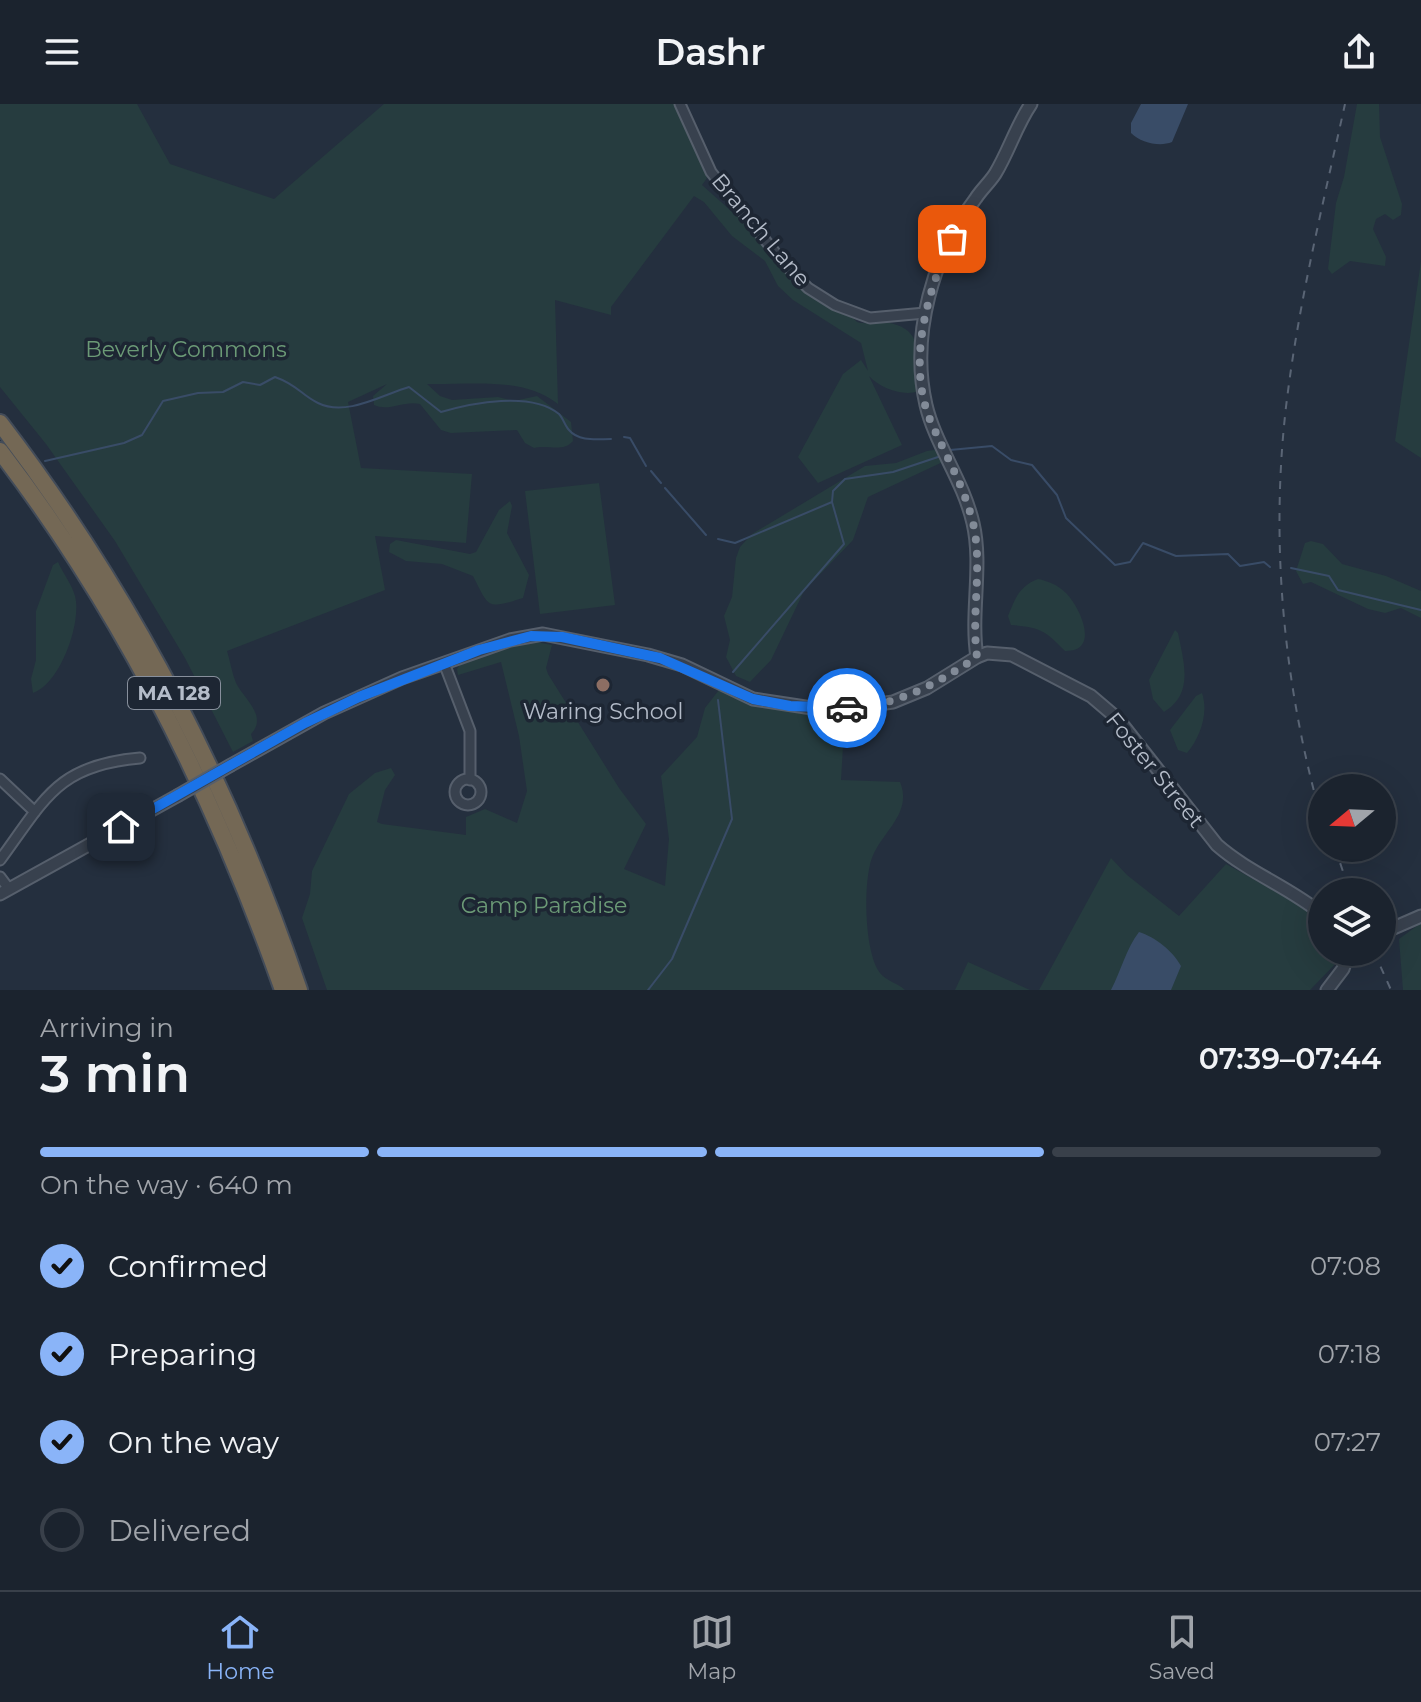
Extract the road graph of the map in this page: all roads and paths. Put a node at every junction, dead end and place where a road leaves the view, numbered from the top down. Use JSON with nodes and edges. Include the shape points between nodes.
{"nodes":[{"id":1,"x":680,"y":104,"type":"edge"},
{"id":2,"x":1031,"y":104,"type":"edge"},
{"id":3,"x":925,"y":313,"type":"junction"},
{"id":4,"x":0,"y":423,"type":"edge"},
{"id":5,"x":0,"y":451,"type":"edge"},
{"id":6,"x":977,"y":657,"type":"junction"},
{"id":7,"x":444,"y":663,"type":"junction"},
{"id":8,"x":140,"y":758,"type":"dead end"},
{"id":9,"x":0,"y":779,"type":"edge"},
{"id":10,"x":470,"y":780,"type":"dead end"},
{"id":11,"x":35,"y":812,"type":"junction"},
{"id":12,"x":0,"y":860,"type":"edge"},
{"id":13,"x":0,"y":877,"type":"edge"},
{"id":14,"x":5,"y":891,"type":"edge"},
{"id":15,"x":1308,"y":903,"type":"edge"},
{"id":16,"x":1421,"y":916,"type":"edge"},
{"id":17,"x":1396,"y":927,"type":"edge"},
{"id":18,"x":1343,"y":966,"type":"edge"},
{"id":19,"x":283,"y":990,"type":"edge"},
{"id":20,"x":299,"y":990,"type":"edge"},
{"id":21,"x":1327,"y":990,"type":"edge"}],
"edges":[{"from":1,"to":3,"type":"street","name":"Branch Lane","via":[[711,172],[808,288],[870,318]]},
{"from":2,"to":3,"type":"street","via":[[995,174],[952,239]]},
{"from":3,"to":6,"type":"street","via":[[924,394],[974,526]]},
{"from":4,"to":20,"type":"highway","number":"MA 128","via":[[80,534],[178,701],[227,803]]},
{"from":5,"to":19,"type":"highway","number":"MA 128","via":[[73,552],[150,682],[212,807]]},
{"from":6,"to":7,"type":"street","via":[[910,696],[849,708],[753,699],[660,658],[543,634]]},
{"from":6,"to":15,"type":"street","name":"Foster Street","via":[[1012,655],[1091,696],[1134,737],[1217,845]]},
{"from":7,"to":10,"type":"street","via":[[470,731]]},
{"from":7,"to":14,"type":"street","bridge":true,"via":[[336,708]]},
{"from":8,"to":11,"type":"street","via":[[82,769]]},
{"from":9,"to":11,"type":"street"},
{"from":11,"to":12,"type":"street"},
{"from":13,"to":14,"type":"street"},
{"from":16,"to":17,"type":"street"},
{"from":18,"to":21,"type":"street"}]}
